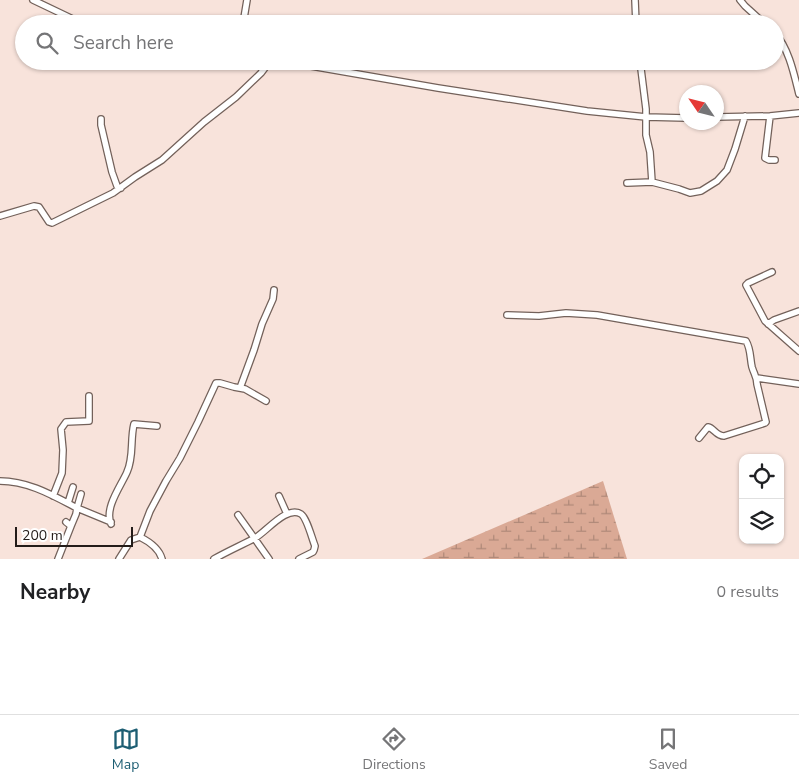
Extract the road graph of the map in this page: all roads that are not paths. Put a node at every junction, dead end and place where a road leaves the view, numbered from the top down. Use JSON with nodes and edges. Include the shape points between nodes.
{"nodes":[{"id":1,"x":33,"y":0,"type":"edge"},
{"id":2,"x":247,"y":0,"type":"edge"},
{"id":3,"x":635,"y":0,"type":"edge"},
{"id":4,"x":740,"y":0,"type":"edge"},
{"id":5,"x":64,"y":15,"type":"edge"},
{"id":6,"x":244,"y":15,"type":"edge"},
{"id":7,"x":636,"y":15,"type":"edge"},
{"id":8,"x":755,"y":15,"type":"edge"},
{"id":9,"x":784,"y":47,"type":"edge"},
{"id":10,"x":264,"y":70,"type":"edge"},
{"id":11,"x":335,"y":70,"type":"edge"},
{"id":12,"x":641,"y":70,"type":"edge"},
{"id":13,"x":799,"y":94,"type":"edge"},
{"id":14,"x":799,"y":113,"type":"edge"},
{"id":15,"x":745,"y":116,"type":"junction"},
{"id":16,"x":770,"y":116,"type":"junction"},
{"id":17,"x":646,"y":117,"type":"junction"},
{"id":18,"x":724,"y":117,"type":"edge"},
{"id":19,"x":101,"y":118,"type":"dead end"},
{"id":20,"x":679,"y":118,"type":"edge"},
{"id":21,"x":775,"y":160,"type":"dead end"},
{"id":22,"x":652,"y":182,"type":"junction"},
{"id":23,"x":627,"y":184,"type":"dead end"},
{"id":24,"x":121,"y":188,"type":"junction"},
{"id":25,"x":0,"y":216,"type":"edge"},
{"id":26,"x":772,"y":272,"type":"dead end"},
{"id":27,"x":274,"y":290,"type":"dead end"},
{"id":28,"x":799,"y":311,"type":"edge"},
{"id":29,"x":507,"y":315,"type":"dead end"},
{"id":30,"x":768,"y":324,"type":"junction"},
{"id":31,"x":799,"y":351,"type":"edge"},
{"id":32,"x":757,"y":378,"type":"junction"},
{"id":33,"x":799,"y":384,"type":"edge"},
{"id":34,"x":240,"y":388,"type":"junction"},
{"id":35,"x":89,"y":396,"type":"dead end"},
{"id":36,"x":266,"y":401,"type":"dead end"},
{"id":37,"x":157,"y":426,"type":"dead end"},
{"id":38,"x":699,"y":438,"type":"dead end"},
{"id":39,"x":0,"y":481,"type":"edge"},
{"id":40,"x":73,"y":487,"type":"dead end"},
{"id":41,"x":81,"y":494,"type":"dead end"},
{"id":42,"x":53,"y":496,"type":"junction"},
{"id":43,"x":279,"y":496,"type":"dead end"},
{"id":44,"x":68,"y":503,"type":"junction"},
{"id":45,"x":77,"y":508,"type":"junction"},
{"id":46,"x":287,"y":514,"type":"junction"},
{"id":47,"x":238,"y":515,"type":"dead end"},
{"id":48,"x":140,"y":537,"type":"junction"},
{"id":49,"x":255,"y":538,"type":"junction"},
{"id":50,"x":58,"y":559,"type":"edge"},
{"id":51,"x":119,"y":559,"type":"edge"},
{"id":52,"x":162,"y":559,"type":"edge"},
{"id":53,"x":214,"y":559,"type":"edge"},
{"id":54,"x":269,"y":559,"type":"edge"},
{"id":55,"x":299,"y":559,"type":"edge"}],
"edges":[{"from":1,"to":5,"type":"street"},
{"from":2,"to":6,"type":"street"},
{"from":3,"to":7,"type":"street"},
{"from":4,"to":8,"type":"street"},
{"from":9,"to":13,"type":"street"},
{"from":10,"to":24,"type":"street","via":[[162,160]]},
{"from":11,"to":17,"type":"street","via":[[501,98]]},
{"from":12,"to":17,"type":"street"},
{"from":14,"to":16,"type":"street"},
{"from":15,"to":16,"type":"street"},
{"from":15,"to":18,"type":"street"},
{"from":15,"to":22,"type":"street","via":[[731,161],[717,181],[690,194]]},
{"from":16,"to":21,"type":"street","via":[[765,158]]},
{"from":17,"to":20,"type":"street"},
{"from":17,"to":22,"type":"street"},
{"from":19,"to":24,"type":"street","via":[[112,172],[117,186]]},
{"from":22,"to":23,"type":"street"},
{"from":24,"to":25,"type":"street","via":[[52,223],[34,206]]},
{"from":26,"to":30,"type":"street","via":[[746,285]]},
{"from":27,"to":34,"type":"street"},
{"from":28,"to":30,"type":"street"},
{"from":29,"to":32,"type":"street","via":[[596,315],[745,341]]},
{"from":30,"to":31,"type":"street"},
{"from":32,"to":33,"type":"street"},
{"from":32,"to":38,"type":"street","via":[[766,423],[724,436],[708,427]]},
{"from":34,"to":36,"type":"street"},
{"from":34,"to":48,"type":"street","via":[[216,383],[150,511]]},
{"from":35,"to":42,"type":"street","via":[[89,421],[66,422],[61,429],[62,472]]},
{"from":37,"to":45,"type":"street","via":[[134,424],[129,469],[109,513],[111,523]]},
{"from":39,"to":42,"type":"street","via":[[34,487]]},
{"from":40,"to":44,"type":"street"},
{"from":41,"to":45,"type":"street"},
{"from":42,"to":44,"type":"street"},
{"from":43,"to":46,"type":"street"},
{"from":44,"to":45,"type":"street"},
{"from":45,"to":50,"type":"street"},
{"from":46,"to":49,"type":"street"},
{"from":46,"to":55,"type":"street","via":[[297,512],[302,515],[315,546],[313,552]]},
{"from":47,"to":49,"type":"street"},
{"from":48,"to":51,"type":"street","via":[[131,540]]},
{"from":48,"to":52,"type":"street","via":[[159,551]]},
{"from":49,"to":53,"type":"street"},
{"from":49,"to":54,"type":"street"}]}
